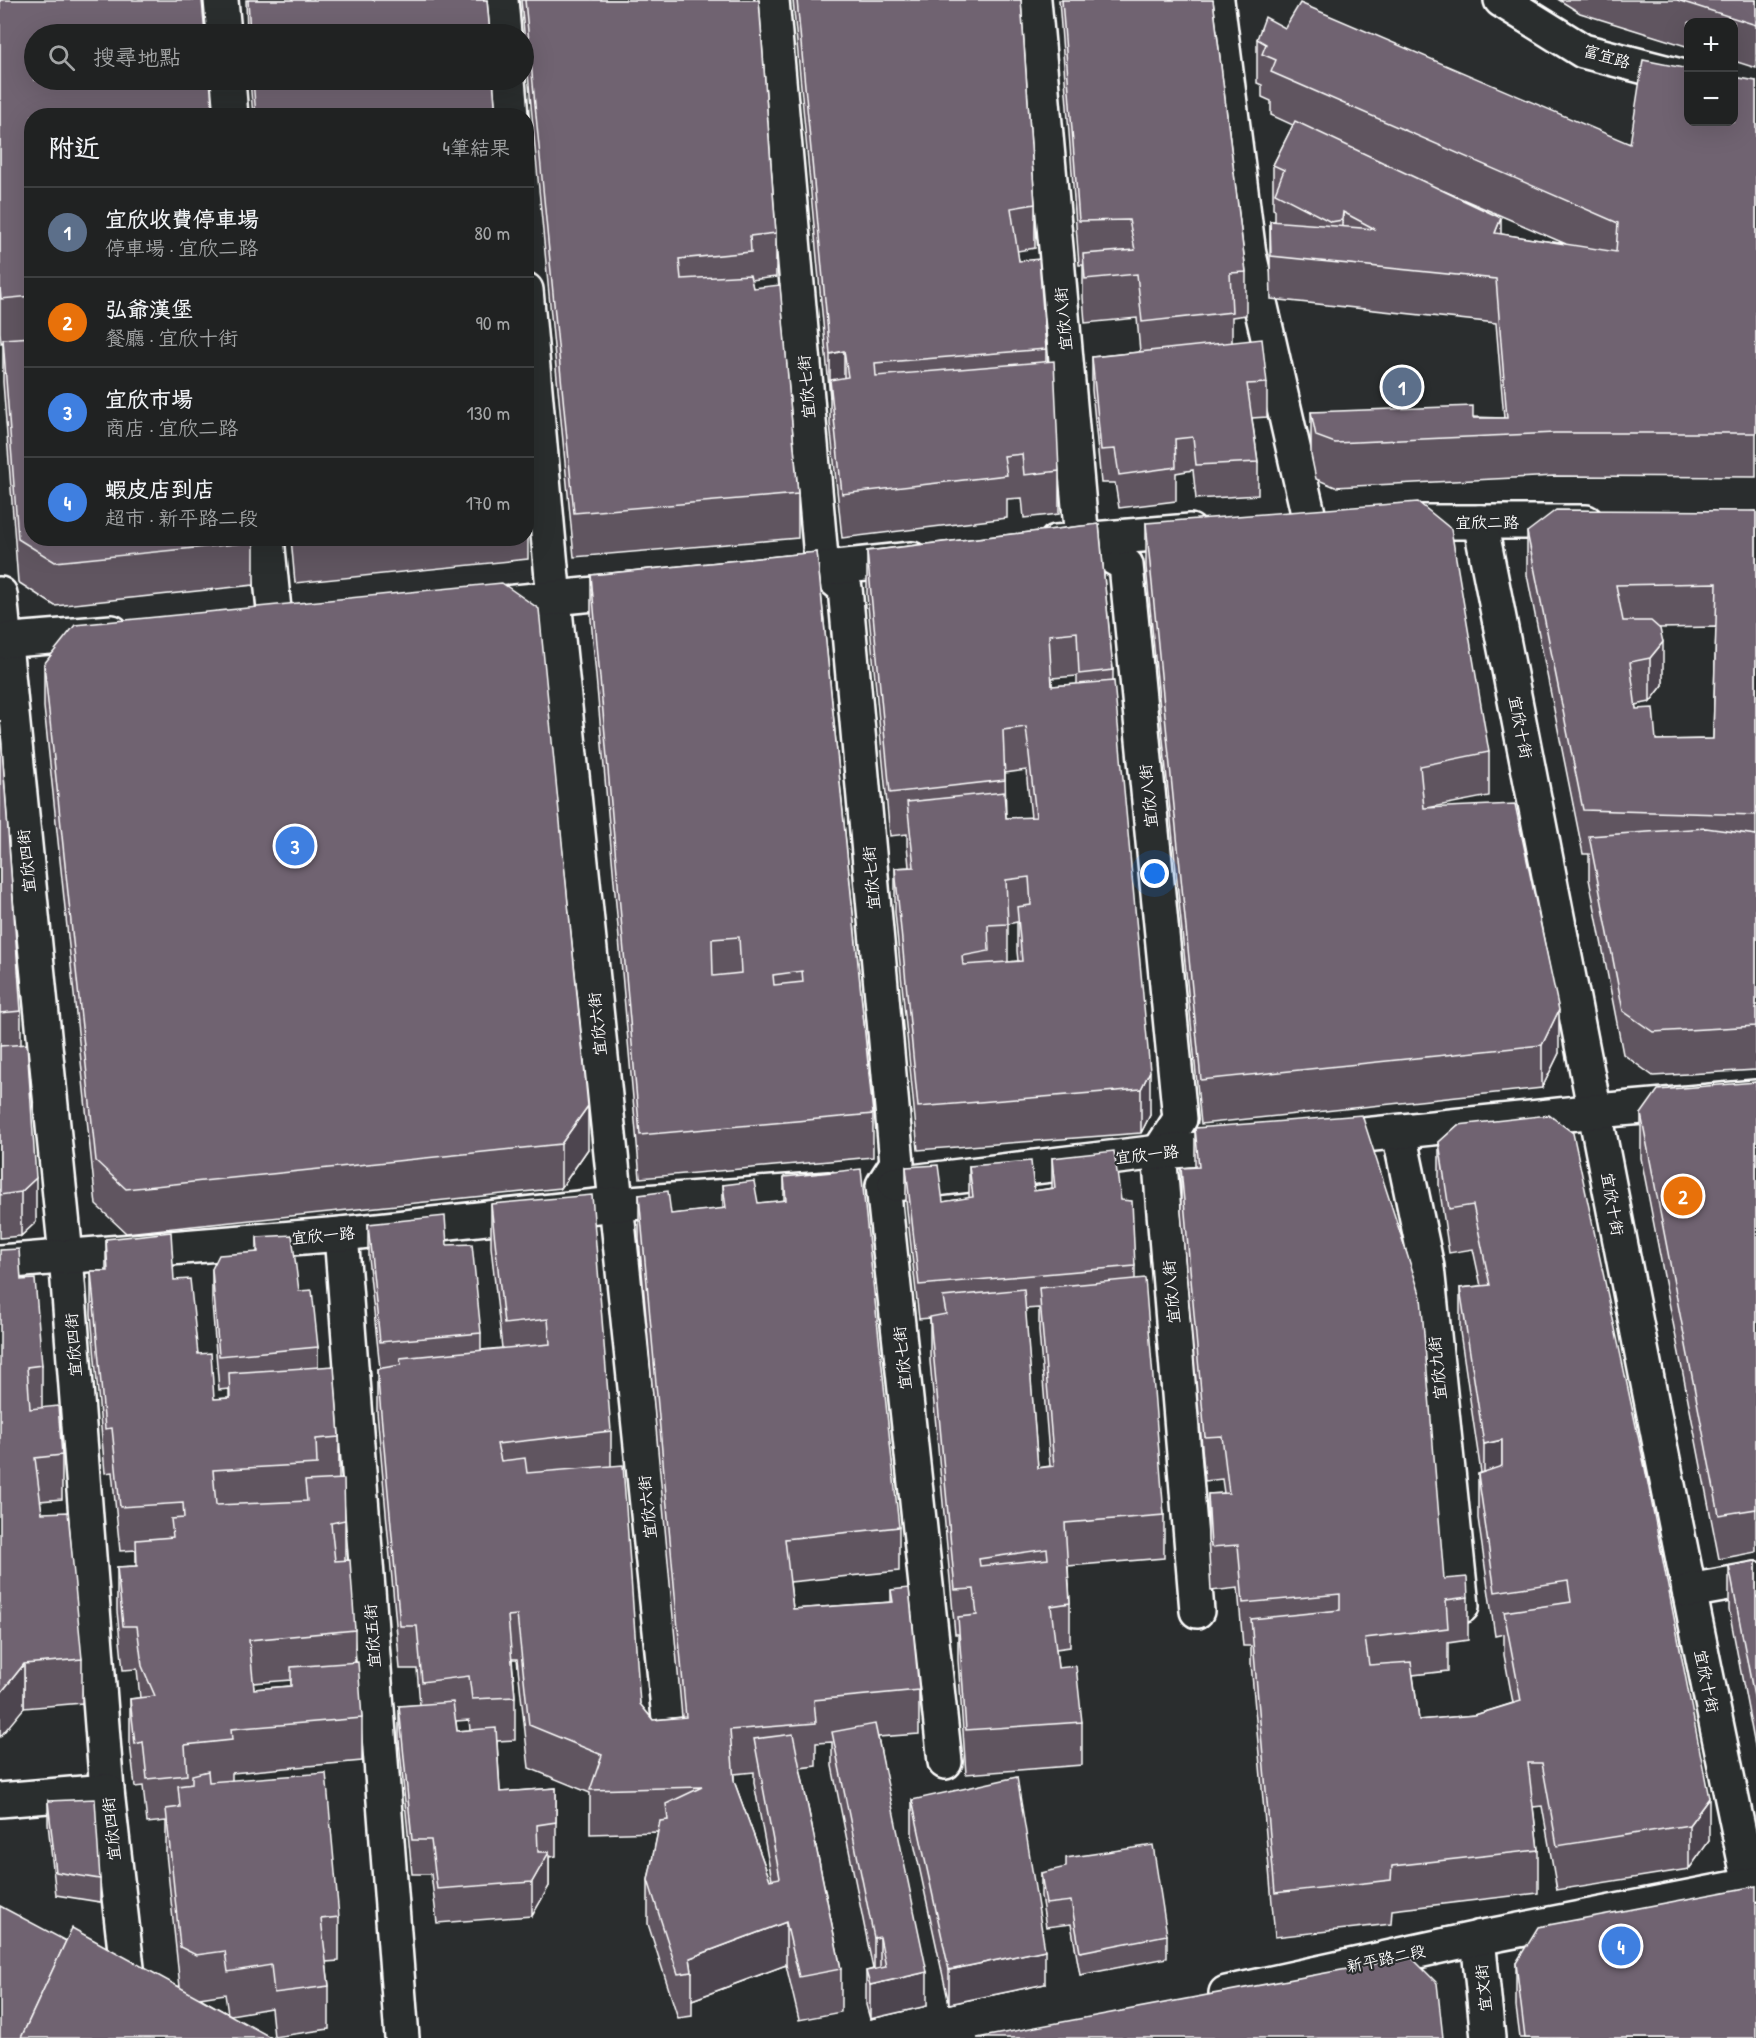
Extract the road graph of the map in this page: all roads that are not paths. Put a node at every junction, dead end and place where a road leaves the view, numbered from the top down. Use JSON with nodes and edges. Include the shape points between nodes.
{"nodes":[{"id":1,"x":221,"y":0,"type":"edge"},
{"id":2,"x":501,"y":0,"type":"edge"},
{"id":3,"x":772,"y":0,"type":"edge"},
{"id":4,"x":1034,"y":0,"type":"edge"},
{"id":5,"x":1216,"y":0,"type":"edge"},
{"id":6,"x":1502,"y":0,"type":"edge"},
{"id":7,"x":223,"y":24,"type":"edge"},
{"id":8,"x":503,"y":24,"type":"edge"},
{"id":9,"x":1684,"y":77,"type":"edge"},
{"id":10,"x":229,"y":90,"type":"edge"},
{"id":11,"x":509,"y":90,"type":"edge"},
{"id":12,"x":230,"y":108,"type":"edge"},
{"id":13,"x":510,"y":108,"type":"edge"},
{"id":14,"x":534,"y":379,"type":"edge"},
{"id":15,"x":1618,"y":521,"type":"edge"},
{"id":16,"x":1310,"y":522,"type":"junction"},
{"id":17,"x":1480,"y":522,"type":"junction"},
{"id":18,"x":1277,"y":524,"type":"edge"},
{"id":19,"x":1223,"y":529,"type":"edge"},
{"id":20,"x":1082,"y":540,"type":"junction"},
{"id":21,"x":268,"y":546,"type":"edge"},
{"id":22,"x":1023,"y":546,"type":"edge"},
{"id":23,"x":940,"y":555,"type":"edge"},
{"id":24,"x":822,"y":569,"type":"junction"},
{"id":25,"x":775,"y":574,"type":"edge"},
{"id":26,"x":670,"y":586,"type":"edge"},
{"id":27,"x":0,"y":594,"type":"edge"},
{"id":28,"x":554,"y":600,"type":"junction"},
{"id":29,"x":449,"y":607,"type":"edge"},
{"id":30,"x":309,"y":618,"type":"edge"},
{"id":31,"x":274,"y":620,"type":"junction"},
{"id":32,"x":239,"y":623,"type":"edge"},
{"id":33,"x":145,"y":630,"type":"edge"},
{"id":34,"x":2,"y":640,"type":"edge"},
{"id":35,"x":1756,"y":1097,"type":"edge"},
{"id":36,"x":1597,"y":1111,"type":"junction"},
{"id":37,"x":1399,"y":1133,"type":"junction"},
{"id":38,"x":1159,"y":1152,"type":"junction"},
{"id":39,"x":883,"y":1185,"type":"junction"},
{"id":40,"x":615,"y":1204,"type":"junction"},
{"id":41,"x":341,"y":1234,"type":"junction"},
{"id":42,"x":66,"y":1256,"type":"junction"},
{"id":43,"x":0,"y":1262,"type":"edge"},
{"id":44,"x":1756,"y":1579,"type":"edge"},
{"id":45,"x":1689,"y":1591,"type":"junction"},
{"id":46,"x":1462,"y":1606,"type":"edge"},
{"id":47,"x":1197,"y":1611,"type":"dead end"},
{"id":48,"x":673,"y":1756,"type":"edge"},
{"id":49,"x":945,"y":1762,"type":"dead end"},
{"id":50,"x":107,"y":1791,"type":"junction"},
{"id":51,"x":0,"y":1800,"type":"edge"},
{"id":52,"x":1753,"y":1884,"type":"edge"},
{"id":53,"x":1478,"y":1938,"type":"junction"},
{"id":54,"x":1202,"y":1998,"type":"edge"},
{"id":55,"x":160,"y":2009,"type":"edge"},
{"id":56,"x":402,"y":2038,"type":"edge"},
{"id":57,"x":1488,"y":2038,"type":"edge"}],
"edges":[{"from":1,"to":7,"type":"street"},
{"from":2,"to":8,"type":"street"},
{"from":3,"to":24,"type":"street","name":"宜欣七街"},
{"from":4,"to":20,"type":"street","name":"宜欣八街"},
{"from":5,"to":16,"type":"street","via":[[1249,254]]},
{"from":6,"to":9,"type":"street","name":"富宜路","via":[[1583,51]]},
{"from":10,"to":12,"type":"street"},
{"from":11,"to":13,"type":"street"},
{"from":14,"to":28,"type":"street","name":"宜欣六街"},
{"from":15,"to":17,"type":"street","name":"宜欣二路"},
{"from":16,"to":17,"type":"street","name":"宜欣二路"},
{"from":16,"to":18,"type":"street","name":"宜欣二路"},
{"from":17,"to":36,"type":"street","name":"宜欣十街"},
{"from":19,"to":20,"type":"street"},
{"from":20,"to":22,"type":"street"},
{"from":20,"to":38,"type":"street","name":"宜欣八街","via":[[1126,565],[1180,1119]]},
{"from":21,"to":31,"type":"street"},
{"from":23,"to":24,"type":"street"},
{"from":24,"to":25,"type":"street"},
{"from":24,"to":39,"type":"street","name":"宜欣七街","via":[[845,588],[897,1163]]},
{"from":26,"to":28,"type":"street"},
{"from":27,"to":34,"type":"street","name":"宜欣四街"},
{"from":28,"to":29,"type":"street"},
{"from":28,"to":40,"type":"street","name":"宜欣六街"},
{"from":30,"to":31,"type":"street"},
{"from":31,"to":32,"type":"street"},
{"from":33,"to":34,"type":"street"},
{"from":34,"to":42,"type":"street","name":"宜欣四街"},
{"from":35,"to":36,"type":"street","name":"宜欣一路"},
{"from":36,"to":37,"type":"street","name":"宜欣一路"},
{"from":36,"to":45,"type":"street","name":"宜欣十街","via":[[1631,1305]]},
{"from":37,"to":38,"type":"street","name":"宜欣一路"},
{"from":37,"to":46,"type":"street","name":"宜欣九街","via":[[1427,1268]]},
{"from":38,"to":39,"type":"street","name":"宜欣一路"},
{"from":38,"to":47,"type":"street","name":"宜欣八街"},
{"from":39,"to":40,"type":"street","name":"宜欣一路"},
{"from":39,"to":49,"type":"street","name":"宜欣七街"},
{"from":40,"to":41,"type":"street","name":"宜欣一路"},
{"from":40,"to":48,"type":"street","name":"宜欣六街"},
{"from":41,"to":42,"type":"street","name":"宜欣一路"},
{"from":41,"to":56,"type":"street","name":"宜欣五街"},
{"from":42,"to":43,"type":"street","name":"宜欣一路"},
{"from":42,"to":50,"type":"street","name":"宜欣四街"},
{"from":44,"to":45,"type":"street"},
{"from":45,"to":52,"type":"street","name":"宜欣十街"},
{"from":50,"to":51,"type":"street"},
{"from":50,"to":55,"type":"street","name":"宜欣四街","via":[[130,1994]]},
{"from":52,"to":53,"type":"street","name":"新平路二段"},
{"from":53,"to":54,"type":"street","name":"新平路二段"},
{"from":53,"to":57,"type":"street","name":"宜文街"}]}
